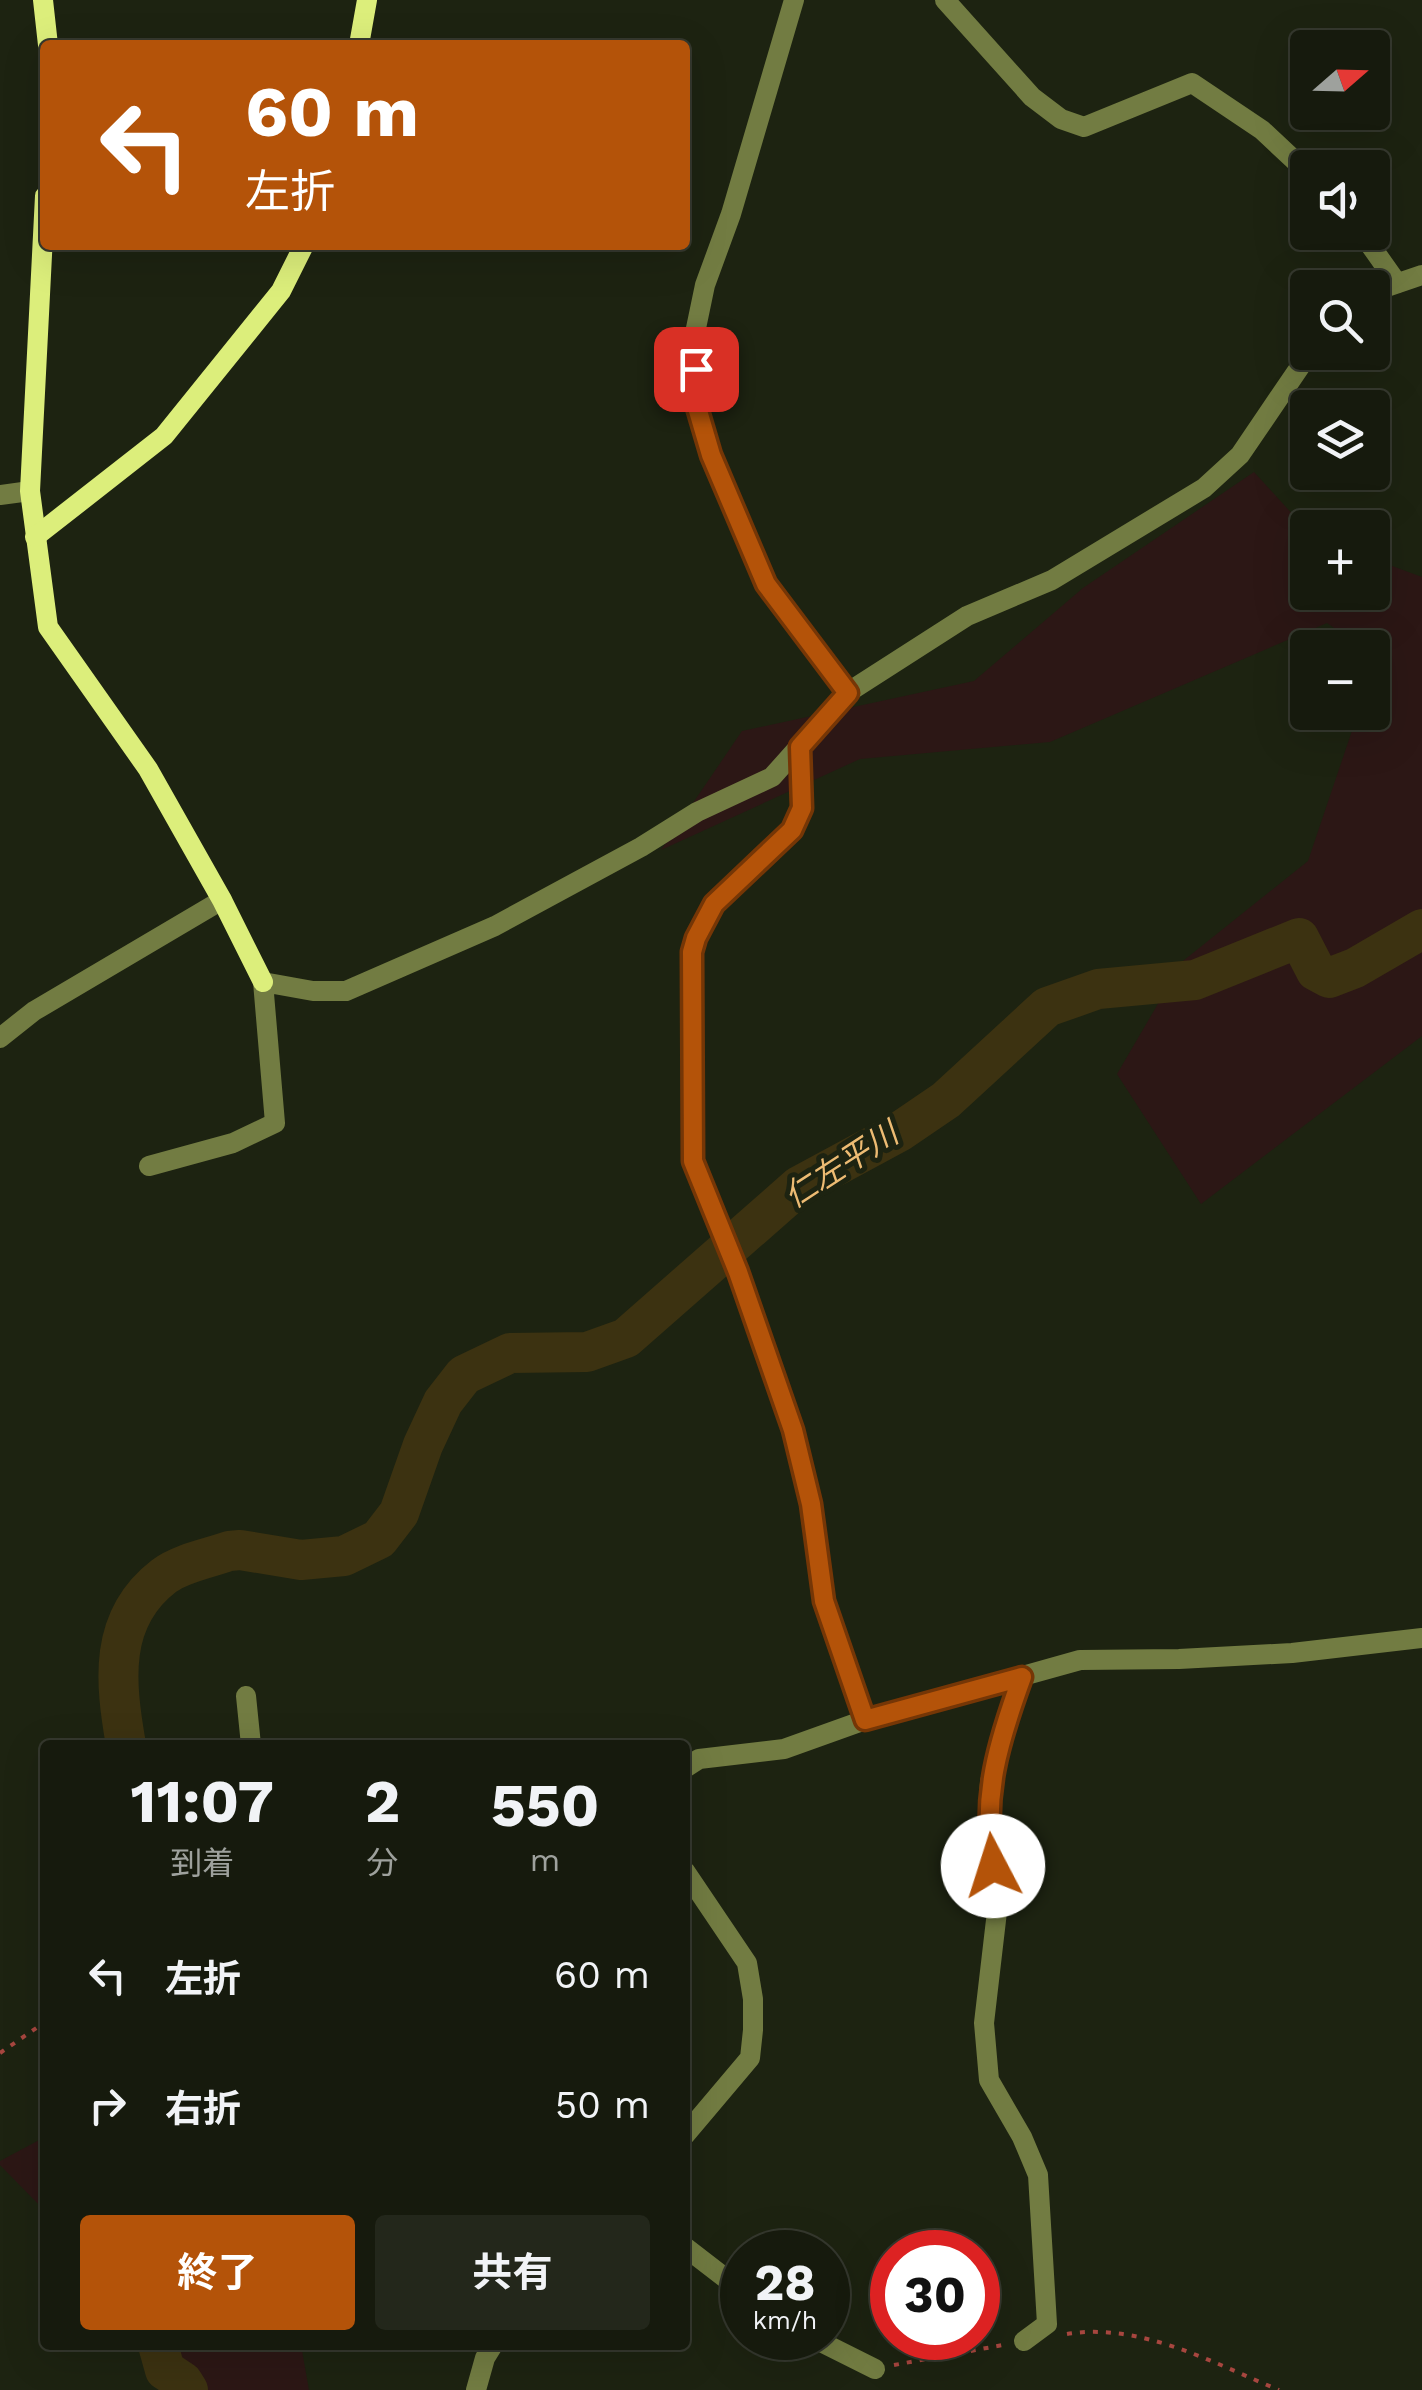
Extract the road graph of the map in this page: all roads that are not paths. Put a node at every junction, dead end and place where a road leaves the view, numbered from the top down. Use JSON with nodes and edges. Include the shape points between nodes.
{"nodes":[{"id":1,"x":43,"y":0,"type":"edge"},
{"id":2,"x":367,"y":0,"type":"edge"},
{"id":3,"x":794,"y":0,"type":"edge"},
{"id":4,"x":945,"y":0,"type":"edge"},
{"id":5,"x":47,"y":40,"type":"edge"},
{"id":6,"x":360,"y":40,"type":"edge"},
{"id":7,"x":1290,"y":157,"type":"edge"},
{"id":8,"x":42,"y":250,"type":"edge"},
{"id":9,"x":302,"y":250,"type":"edge"},
{"id":10,"x":1373,"y":250,"type":"edge"},
{"id":11,"x":1422,"y":275,"type":"edge"},
{"id":12,"x":1397,"y":284,"type":"junction"},
{"id":13,"x":1390,"y":286,"type":"edge"},
{"id":14,"x":1298,"y":370,"type":"edge"},
{"id":15,"x":30,"y":491,"type":"junction"},
{"id":16,"x":0,"y":495,"type":"edge"},
{"id":17,"x":35,"y":537,"type":"junction"},
{"id":18,"x":848,"y":693,"type":"junction"},
{"id":19,"x":800,"y":747,"type":"junction"},
{"id":20,"x":222,"y":900,"type":"junction"},
{"id":21,"x":264,"y":982,"type":"junction"},
{"id":22,"x":0,"y":1038,"type":"edge"},
{"id":23,"x":149,"y":1166,"type":"dead end"},
{"id":24,"x":1422,"y":1638,"type":"edge"},
{"id":25,"x":1022,"y":1677,"type":"junction"},
{"id":26,"x":246,"y":1696,"type":"dead end"},
{"id":27,"x":865,"y":1720,"type":"junction"},
{"id":28,"x":250,"y":1740,"type":"edge"},
{"id":29,"x":690,"y":1765,"type":"edge"},
{"id":30,"x":690,"y":1879,"type":"edge"},
{"id":31,"x":690,"y":2129,"type":"edge"},
{"id":32,"x":690,"y":2251,"type":"edge"},
{"id":33,"x":720,"y":2274,"type":"edge"},
{"id":34,"x":1024,"y":2341,"type":"road end"},
{"id":35,"x":490,"y":2350,"type":"edge"},
{"id":36,"x":850,"y":2356,"type":"edge"},
{"id":37,"x":875,"y":2369,"type":"road end"},
{"id":38,"x":476,"y":2390,"type":"edge"}],
"edges":[{"from":1,"to":5,"type":"street"},
{"from":2,"to":6,"type":"street"},
{"from":3,"to":18,"type":"street","via":[[704,285],[695,333],[696,404],[766,584]]},
{"from":4,"to":7,"type":"street","via":[[1061,120],[1084,127],[1192,83]]},
{"from":8,"to":15,"type":"street"},
{"from":9,"to":17,"type":"street","via":[[282,291],[164,436]]},
{"from":10,"to":12,"type":"street"},
{"from":11,"to":12,"type":"street"},
{"from":12,"to":13,"type":"street"},
{"from":14,"to":18,"type":"street","via":[[1240,455],[1204,488],[1052,580],[966,616]]},
{"from":15,"to":16,"type":"street"},
{"from":15,"to":17,"type":"street"},
{"from":17,"to":20,"type":"street","via":[[48,627],[148,769]]},
{"from":18,"to":19,"type":"street"},
{"from":19,"to":21,"type":"street","via":[[772,777],[452,945],[346,992]]},
{"from":19,"to":27,"type":"street","via":[[802,808],[792,830],[714,904],[692,952],[693,1161],[793,1430],[824,1601]]},
{"from":20,"to":21,"type":"street"},
{"from":20,"to":22,"type":"street"},
{"from":21,"to":23,"type":"street","via":[[275,1124]]},
{"from":24,"to":25,"type":"street","via":[[1292,1653],[1080,1660]]},
{"from":25,"to":27,"type":"street"},
{"from":25,"to":34,"type":"street","via":[[990,1782],[987,1830],[998,1903],[984,2024],[990,2080],[1038,2175],[1047,2324]]},
{"from":26,"to":28,"type":"street"},
{"from":27,"to":29,"type":"street","via":[[784,1749]]},
{"from":30,"to":31,"type":"street","via":[[747,1963],[753,2030],[750,2058]]},
{"from":32,"to":33,"type":"street"},
{"from":35,"to":38,"type":"street"},
{"from":36,"to":37,"type":"street"}]}
